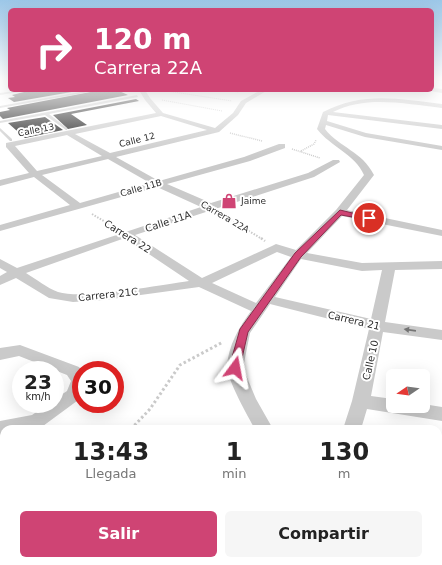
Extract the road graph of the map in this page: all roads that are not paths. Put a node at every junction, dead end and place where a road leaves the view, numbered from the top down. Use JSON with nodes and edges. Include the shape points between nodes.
{"nodes":[{"id":1,"x":86,"y":105,"type":"edge"},
{"id":2,"x":153,"y":105,"type":"edge"},
{"id":3,"x":241,"y":105,"type":"edge"},
{"id":4,"x":341,"y":105,"type":"edge"},
{"id":5,"x":45,"y":113,"type":"junction"},
{"id":6,"x":325,"y":113,"type":"junction"},
{"id":7,"x":161,"y":114,"type":"junction"},
{"id":8,"x":0,"y":122,"type":"edge"},
{"id":9,"x":322,"y":126,"type":"junction"},
{"id":10,"x":442,"y":127,"type":"edge"},
{"id":11,"x":0,"y":129,"type":"edge"},
{"id":12,"x":216,"y":130,"type":"junction"},
{"id":13,"x":67,"y":131,"type":"junction"},
{"id":14,"x":10,"y":142,"type":"junction"},
{"id":15,"x":282,"y":146,"type":"road end"},
{"id":16,"x":442,"y":148,"type":"edge"},
{"id":17,"x":110,"y":157,"type":"junction"},
{"id":18,"x":336,"y":162,"type":"dead end"},
{"id":19,"x":36,"y":174,"type":"junction"},
{"id":20,"x":0,"y":183,"type":"edge"},
{"id":21,"x":158,"y":184,"type":"junction"},
{"id":22,"x":78,"y":206,"type":"junction"},
{"id":23,"x":211,"y":207,"type":"junction"},
{"id":24,"x":340,"y":212,"type":"junction"},
{"id":25,"x":0,"y":228,"type":"edge"},
{"id":26,"x":442,"y":233,"type":"edge"},
{"id":27,"x":126,"y":234,"type":"junction"},
{"id":28,"x":298,"y":255,"type":"junction"},
{"id":29,"x":0,"y":263,"type":"edge"},
{"id":30,"x":442,"y":265,"type":"edge"},
{"id":31,"x":389,"y":267,"type":"junction"},
{"id":32,"x":18,"y":272,"type":"junction"},
{"id":33,"x":0,"y":281,"type":"edge"},
{"id":34,"x":201,"y":283,"type":"junction"},
{"id":35,"x":263,"y":305,"type":"junction"},
{"id":36,"x":378,"y":326,"type":"junction"},
{"id":37,"x":442,"y":335,"type":"edge"},
{"id":38,"x":0,"y":354,"type":"edge"},
{"id":39,"x":361,"y":401,"type":"junction"},
{"id":40,"x":442,"y":414,"type":"edge"},
{"id":41,"x":18,"y":425,"type":"edge"},
{"id":42,"x":262,"y":425,"type":"edge"},
{"id":43,"x":353,"y":425,"type":"edge"}],
"edges":[{"from":1,"to":5,"type":"lane"},
{"from":2,"to":7,"type":"street"},
{"from":3,"to":12,"type":"street","name":"Calle 12","via":[[236,114]]},
{"from":4,"to":6,"type":"street"},
{"from":5,"to":8,"type":"lane"},
{"from":5,"to":13,"type":"lane"},
{"from":6,"to":9,"type":"street"},
{"from":6,"to":10,"type":"street"},
{"from":7,"to":12,"type":"street"},
{"from":7,"to":13,"type":"street","name":"Calle 13"},
{"from":9,"to":16,"type":"street"},
{"from":9,"to":24,"type":"street","via":[[327,138],[366,165],[369,175]]},
{"from":11,"to":14,"type":"lane"},
{"from":12,"to":17,"type":"street","name":"Calle 12"},
{"from":13,"to":14,"type":"street","name":"Calle 13"},
{"from":13,"to":17,"type":"street","name":"Carrera 22A"},
{"from":14,"to":19,"type":"street"},
{"from":15,"to":21,"type":"street","name":"Calle 11B","via":[[247,159]]},
{"from":17,"to":19,"type":"street","name":"Calle 12"},
{"from":17,"to":21,"type":"street","name":"Carrera 22A"},
{"from":18,"to":23,"type":"street","name":"Calle 11A","via":[[311,175]]},
{"from":19,"to":20,"type":"street","name":"Calle 12"},
{"from":19,"to":22,"type":"street"},
{"from":21,"to":22,"type":"street","name":"Calle 11B"},
{"from":21,"to":23,"type":"street","name":"Carrera 22A"},
{"from":22,"to":25,"type":"street","name":"Calle 11B"},
{"from":23,"to":27,"type":"street","name":"Calle 11A"},
{"from":24,"to":26,"type":"street"},
{"from":24,"to":28,"type":"street"},
{"from":27,"to":32,"type":"street","name":"Calle 11A"},
{"from":27,"to":34,"type":"street","name":"Carrera 22"},
{"from":28,"to":31,"type":"street","via":[[362,267]]},
{"from":28,"to":34,"type":"street","via":[[276,248]]},
{"from":28,"to":35,"type":"street"},
{"from":29,"to":32,"type":"street","name":"Carrera 21C"},
{"from":30,"to":31,"type":"street"},
{"from":31,"to":36,"type":"street","name":"Calle 10"},
{"from":32,"to":33,"type":"street","name":"Calle 11A"},
{"from":32,"to":34,"type":"street","name":"Carrera 21C","via":[[54,295],[73,298]]},
{"from":34,"to":35,"type":"street","name":"Carrera 22"},
{"from":35,"to":36,"type":"street","name":"Carrera 21"},
{"from":35,"to":42,"type":"street","via":[[243,332],[235,368],[248,401]]},
{"from":37,"to":36,"type":"street","name":"Carrera 21","one_way":true},
{"from":36,"to":39,"type":"street","name":"Calle 10"},
{"from":38,"to":41,"type":"street","via":[[20,350],[73,371],[80,380],[74,395],[36,421]]},
{"from":39,"to":40,"type":"street"},
{"from":39,"to":43,"type":"street","name":"Calle 10"}]}
